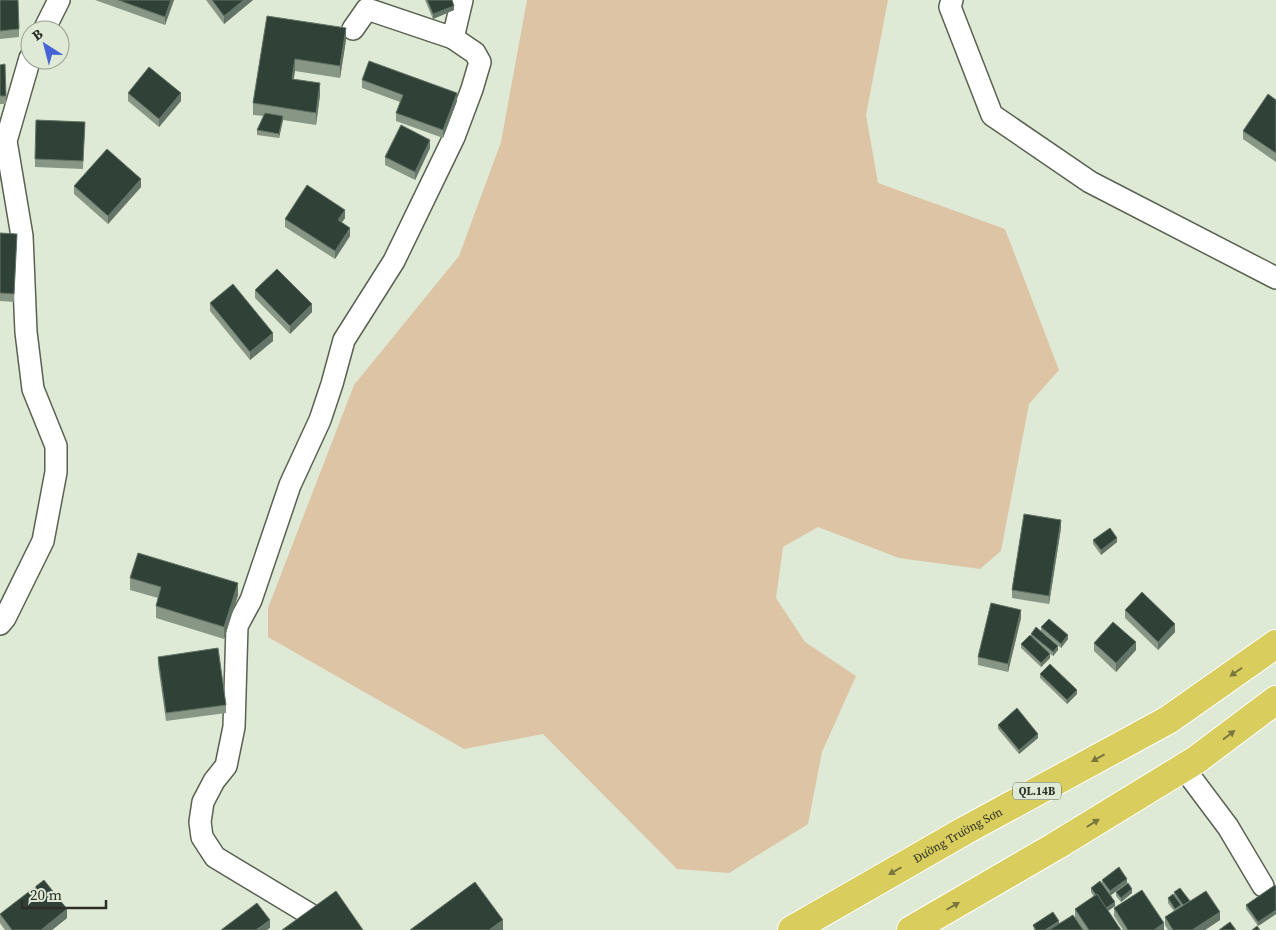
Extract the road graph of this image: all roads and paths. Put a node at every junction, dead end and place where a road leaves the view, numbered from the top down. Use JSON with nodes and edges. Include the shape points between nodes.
{"nodes":[{"id":1,"x":59,"y":0,"type":"edge"},
{"id":2,"x":462,"y":0,"type":"edge"},
{"id":3,"x":952,"y":0,"type":"edge"},
{"id":4,"x":49,"y":20,"type":"edge"},
{"id":5,"x":352,"y":29,"type":"dead end"},
{"id":6,"x":452,"y":38,"type":"junction"},
{"id":7,"x":27,"y":70,"type":"edge"},
{"id":8,"x":1276,"y":278,"type":"edge"},
{"id":9,"x":0,"y":624,"type":"edge"},
{"id":10,"x":1276,"y":644,"type":"edge"},
{"id":11,"x":1276,"y":700,"type":"edge"},
{"id":12,"x":1183,"y":768,"type":"junction"},
{"id":13,"x":1263,"y":886,"type":"dead end"},
{"id":14,"x":336,"y":930,"type":"edge"},
{"id":15,"x":792,"y":930,"type":"edge"},
{"id":16,"x":911,"y":930,"type":"edge"}],
"edges":[{"from":1,"to":4,"type":"street"},
{"from":2,"to":6,"type":"street"},
{"from":3,"to":8,"type":"street","via":[[950,7],[992,115],[1090,182]]},
{"from":5,"to":6,"type":"street","via":[[367,9]]},
{"from":6,"to":14,"type":"street","via":[[475,53],[480,62],[472,89],[454,137],[394,262],[344,340],[320,420],[290,485],[251,600],[237,626],[234,727],[226,766],[204,802],[200,822],[202,837],[215,857]]},
{"from":7,"to":9,"type":"street","via":[[6,141],[22,236],[26,332],[33,389],[56,446],[56,472],[44,541]]},
{"from":10,"to":15,"type":"highway","name":"Đường Trường Sơn","number":"QL.14B","one_way":true,"via":[[1168,720],[964,831]]},
{"from":12,"to":11,"type":"highway","one_way":true},
{"from":12,"to":13,"type":"street","via":[[1228,828]]},
{"from":16,"to":12,"type":"highway","one_way":true}]}
